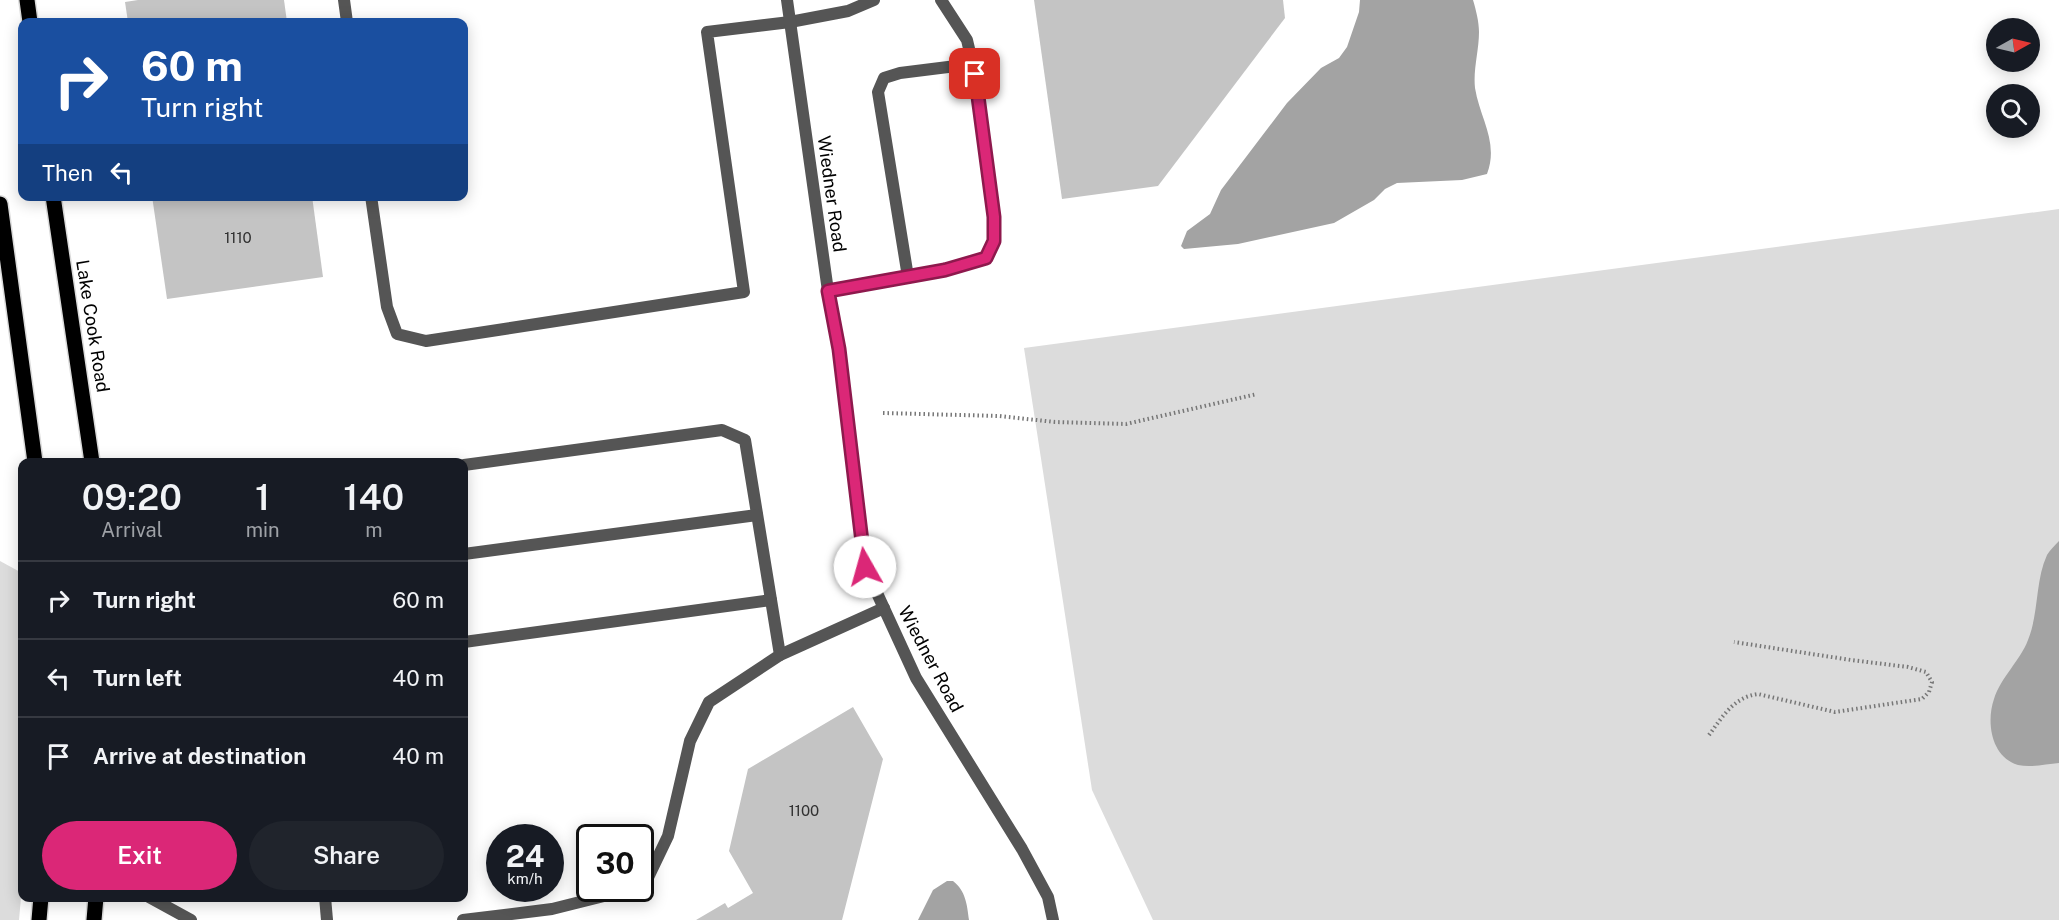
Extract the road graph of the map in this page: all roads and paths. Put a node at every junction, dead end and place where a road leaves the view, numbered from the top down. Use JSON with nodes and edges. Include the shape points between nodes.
{"nodes":[{"id":1,"x":27,"y":0,"type":"edge"},
{"id":2,"x":344,"y":0,"type":"edge"},
{"id":3,"x":787,"y":0,"type":"edge"},
{"id":4,"x":874,"y":0,"type":"edge"},
{"id":5,"x":941,"y":0,"type":"edge"},
{"id":6,"x":29,"y":18,"type":"edge"},
{"id":7,"x":346,"y":18,"type":"edge"},
{"id":8,"x":790,"y":22,"type":"junction"},
{"id":9,"x":972,"y":64,"type":"junction"},
{"id":10,"x":54,"y":201,"type":"edge"},
{"id":11,"x":372,"y":201,"type":"edge"},
{"id":12,"x":0,"y":204,"type":"edge"},
{"id":13,"x":908,"y":276,"type":"junction"},
{"id":14,"x":828,"y":291,"type":"junction"},
{"id":15,"x":1257,"y":394,"type":"dead end"},
{"id":16,"x":884,"y":413,"type":"dead end"},
{"id":17,"x":34,"y":458,"type":"edge"},
{"id":18,"x":91,"y":458,"type":"edge"},
{"id":19,"x":468,"y":464,"type":"edge"},
{"id":20,"x":757,"y":515,"type":"junction"},
{"id":21,"x":468,"y":553,"type":"edge"},
{"id":22,"x":771,"y":600,"type":"junction"},
{"id":23,"x":884,"y":608,"type":"junction"},
{"id":24,"x":468,"y":641,"type":"edge"},
{"id":25,"x":1734,"y":642,"type":"dead end"},
{"id":26,"x":780,"y":655,"type":"junction"},
{"id":27,"x":1709,"y":735,"type":"dead end"},
{"id":28,"x":654,"y":865,"type":"edge"},
{"id":29,"x":41,"y":902,"type":"edge"},
{"id":30,"x":96,"y":902,"type":"edge"},
{"id":31,"x":158,"y":902,"type":"edge"},
{"id":32,"x":325,"y":902,"type":"edge"},
{"id":33,"x":580,"y":902,"type":"edge"},
{"id":34,"x":39,"y":920,"type":"edge"},
{"id":35,"x":94,"y":920,"type":"edge"},
{"id":36,"x":191,"y":920,"type":"edge"},
{"id":37,"x":327,"y":920,"type":"edge"},
{"id":38,"x":463,"y":920,"type":"edge"},
{"id":39,"x":1053,"y":920,"type":"edge"}],
"edges":[{"from":1,"to":6,"type":"main road"},
{"from":2,"to":7,"type":"street"},
{"from":3,"to":8,"type":"street","name":"Wiedner Road"},
{"from":4,"to":8,"type":"street","via":[[848,11]]},
{"from":5,"to":9,"type":"street","via":[[967,40]]},
{"from":8,"to":11,"type":"street","via":[[707,32],[744,292],[426,341],[397,334],[387,307]]},
{"from":8,"to":14,"type":"street","name":"Wiedner Road"},
{"from":9,"to":13,"type":"street","via":[[994,241],[986,258]]},
{"from":9,"to":13,"type":"street","via":[[900,73],[884,78],[878,92]]},
{"from":10,"to":18,"type":"main road","name":"Lake Cook Road"},
{"from":12,"to":17,"type":"main road"},
{"from":13,"to":14,"type":"street"},
{"from":14,"to":23,"type":"street","name":"Wiedner Road","via":[[839,349],[865,567]]},
{"from":15,"to":16,"type":"path","via":[[1126,423]]},
{"from":19,"to":20,"type":"street","via":[[722,430],[745,440]]},
{"from":20,"to":21,"type":"street"},
{"from":20,"to":22,"type":"street"},
{"from":22,"to":24,"type":"street"},
{"from":22,"to":26,"type":"street"},
{"from":23,"to":26,"type":"street"},
{"from":23,"to":39,"type":"street","name":"Wiedner Road","via":[[916,678],[1022,849],[1048,897]]},
{"from":25,"to":27,"type":"path","via":[[1908,667],[1926,672],[1932,682],[1922,699],[1836,712],[1758,694],[1747,696],[1731,706]]},
{"from":26,"to":28,"type":"street","via":[[710,702],[690,741],[668,836]]},
{"from":29,"to":34,"type":"main road"},
{"from":30,"to":35,"type":"main road"},
{"from":31,"to":36,"type":"street"},
{"from":32,"to":37,"type":"street"},
{"from":33,"to":38,"type":"street"}]}
